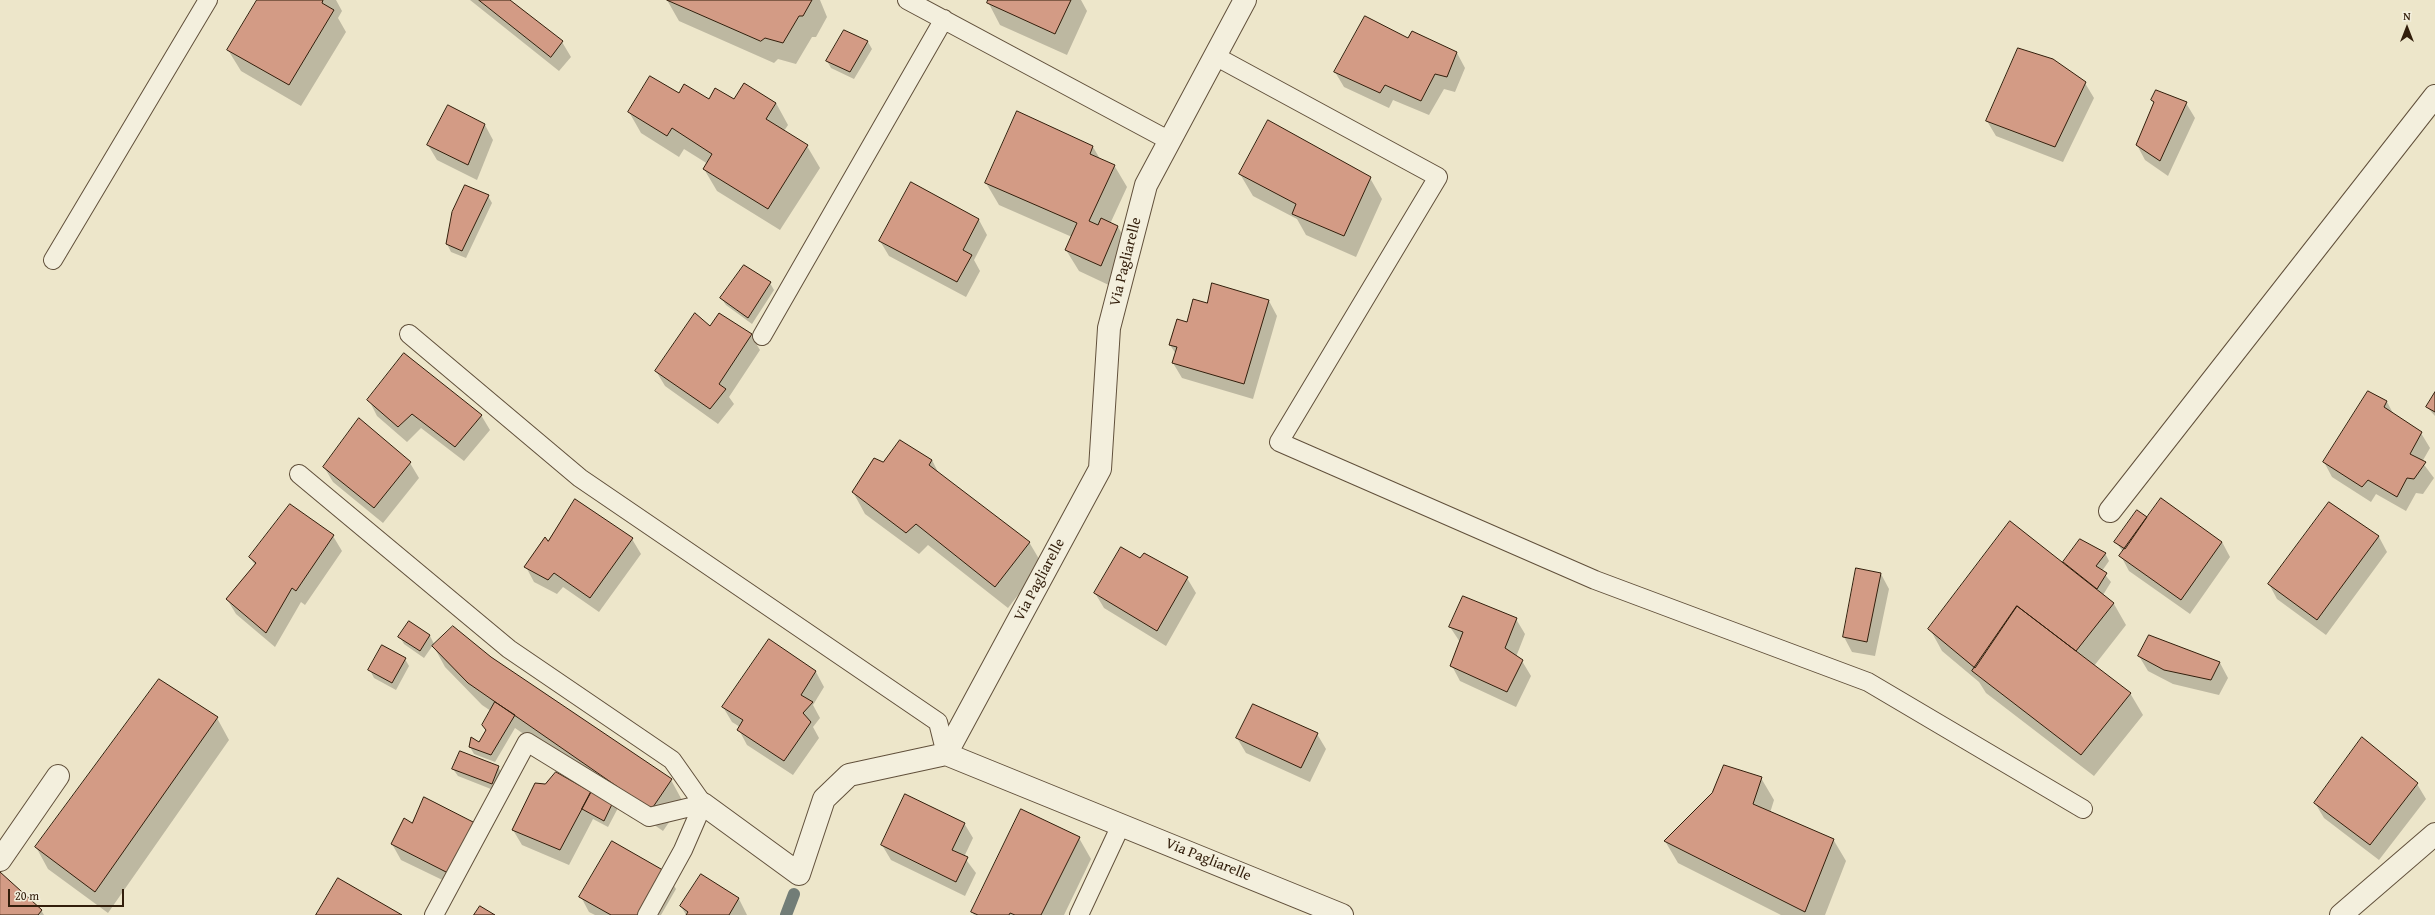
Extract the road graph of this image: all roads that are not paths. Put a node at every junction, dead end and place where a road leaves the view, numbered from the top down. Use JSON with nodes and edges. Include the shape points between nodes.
{"nodes":[{"id":1,"x":208,"y":0,"type":"edge"},
{"id":2,"x":907,"y":0,"type":"edge"},
{"id":3,"x":1245,"y":0,"type":"edge"},
{"id":4,"x":944,"y":19,"type":"junction"},
{"id":5,"x":1215,"y":56,"type":"junction"},
{"id":6,"x":2435,"y":96,"type":"edge"},
{"id":7,"x":1170,"y":141,"type":"junction"},
{"id":8,"x":53,"y":260,"type":"dead end"},
{"id":9,"x":409,"y":334,"type":"dead end"},
{"id":10,"x":762,"y":336,"type":"dead end"},
{"id":11,"x":299,"y":474,"type":"dead end"},
{"id":12,"x":2110,"y":511,"type":"dead end"},
{"id":13,"x":946,"y":754,"type":"junction"},
{"id":14,"x":58,"y":776,"type":"dead end"},
{"id":15,"x":703,"y":804,"type":"junction"},
{"id":16,"x":2083,"y":809,"type":"dead end"},
{"id":17,"x":1121,"y":825,"type":"junction"},
{"id":18,"x":2435,"y":834,"type":"edge"},
{"id":19,"x":0,"y":860,"type":"edge"},
{"id":20,"x":434,"y":915,"type":"edge"},
{"id":21,"x":647,"y":915,"type":"edge"},
{"id":22,"x":1079,"y":915,"type":"edge"},
{"id":23,"x":1342,"y":915,"type":"edge"},
{"id":24,"x":2341,"y":915,"type":"edge"}],
"edges":[{"from":1,"to":8,"type":"lane"},
{"from":2,"to":4,"type":"lane"},
{"from":3,"to":5,"type":"street","name":"Via Pagliarelle"},
{"from":4,"to":7,"type":"lane"},
{"from":4,"to":10,"type":"lane"},
{"from":5,"to":7,"type":"street","name":"Via Pagliarelle"},
{"from":5,"to":16,"type":"lane","via":[[1438,177],[1279,442],[1595,580],[1868,682]]},
{"from":6,"to":12,"type":"street"},
{"from":7,"to":13,"type":"street","name":"Via Pagliarelle","via":[[1146,185],[1109,328],[1100,469]]},
{"from":9,"to":13,"type":"lane","via":[[580,478],[938,722]]},
{"from":11,"to":15,"type":"lane","via":[[509,649],[672,760]]},
{"from":13,"to":15,"type":"street","via":[[849,775],[824,799],[799,874]]},
{"from":13,"to":17,"type":"street","name":"Via Pagliarelle"},
{"from":14,"to":19,"type":"street"},
{"from":15,"to":20,"type":"lane","via":[[649,817],[527,742]]},
{"from":15,"to":21,"type":"lane","via":[[684,850]]},
{"from":17,"to":22,"type":"lane"},
{"from":17,"to":23,"type":"street","name":"Via Pagliarelle"},
{"from":18,"to":24,"type":"street"}]}
